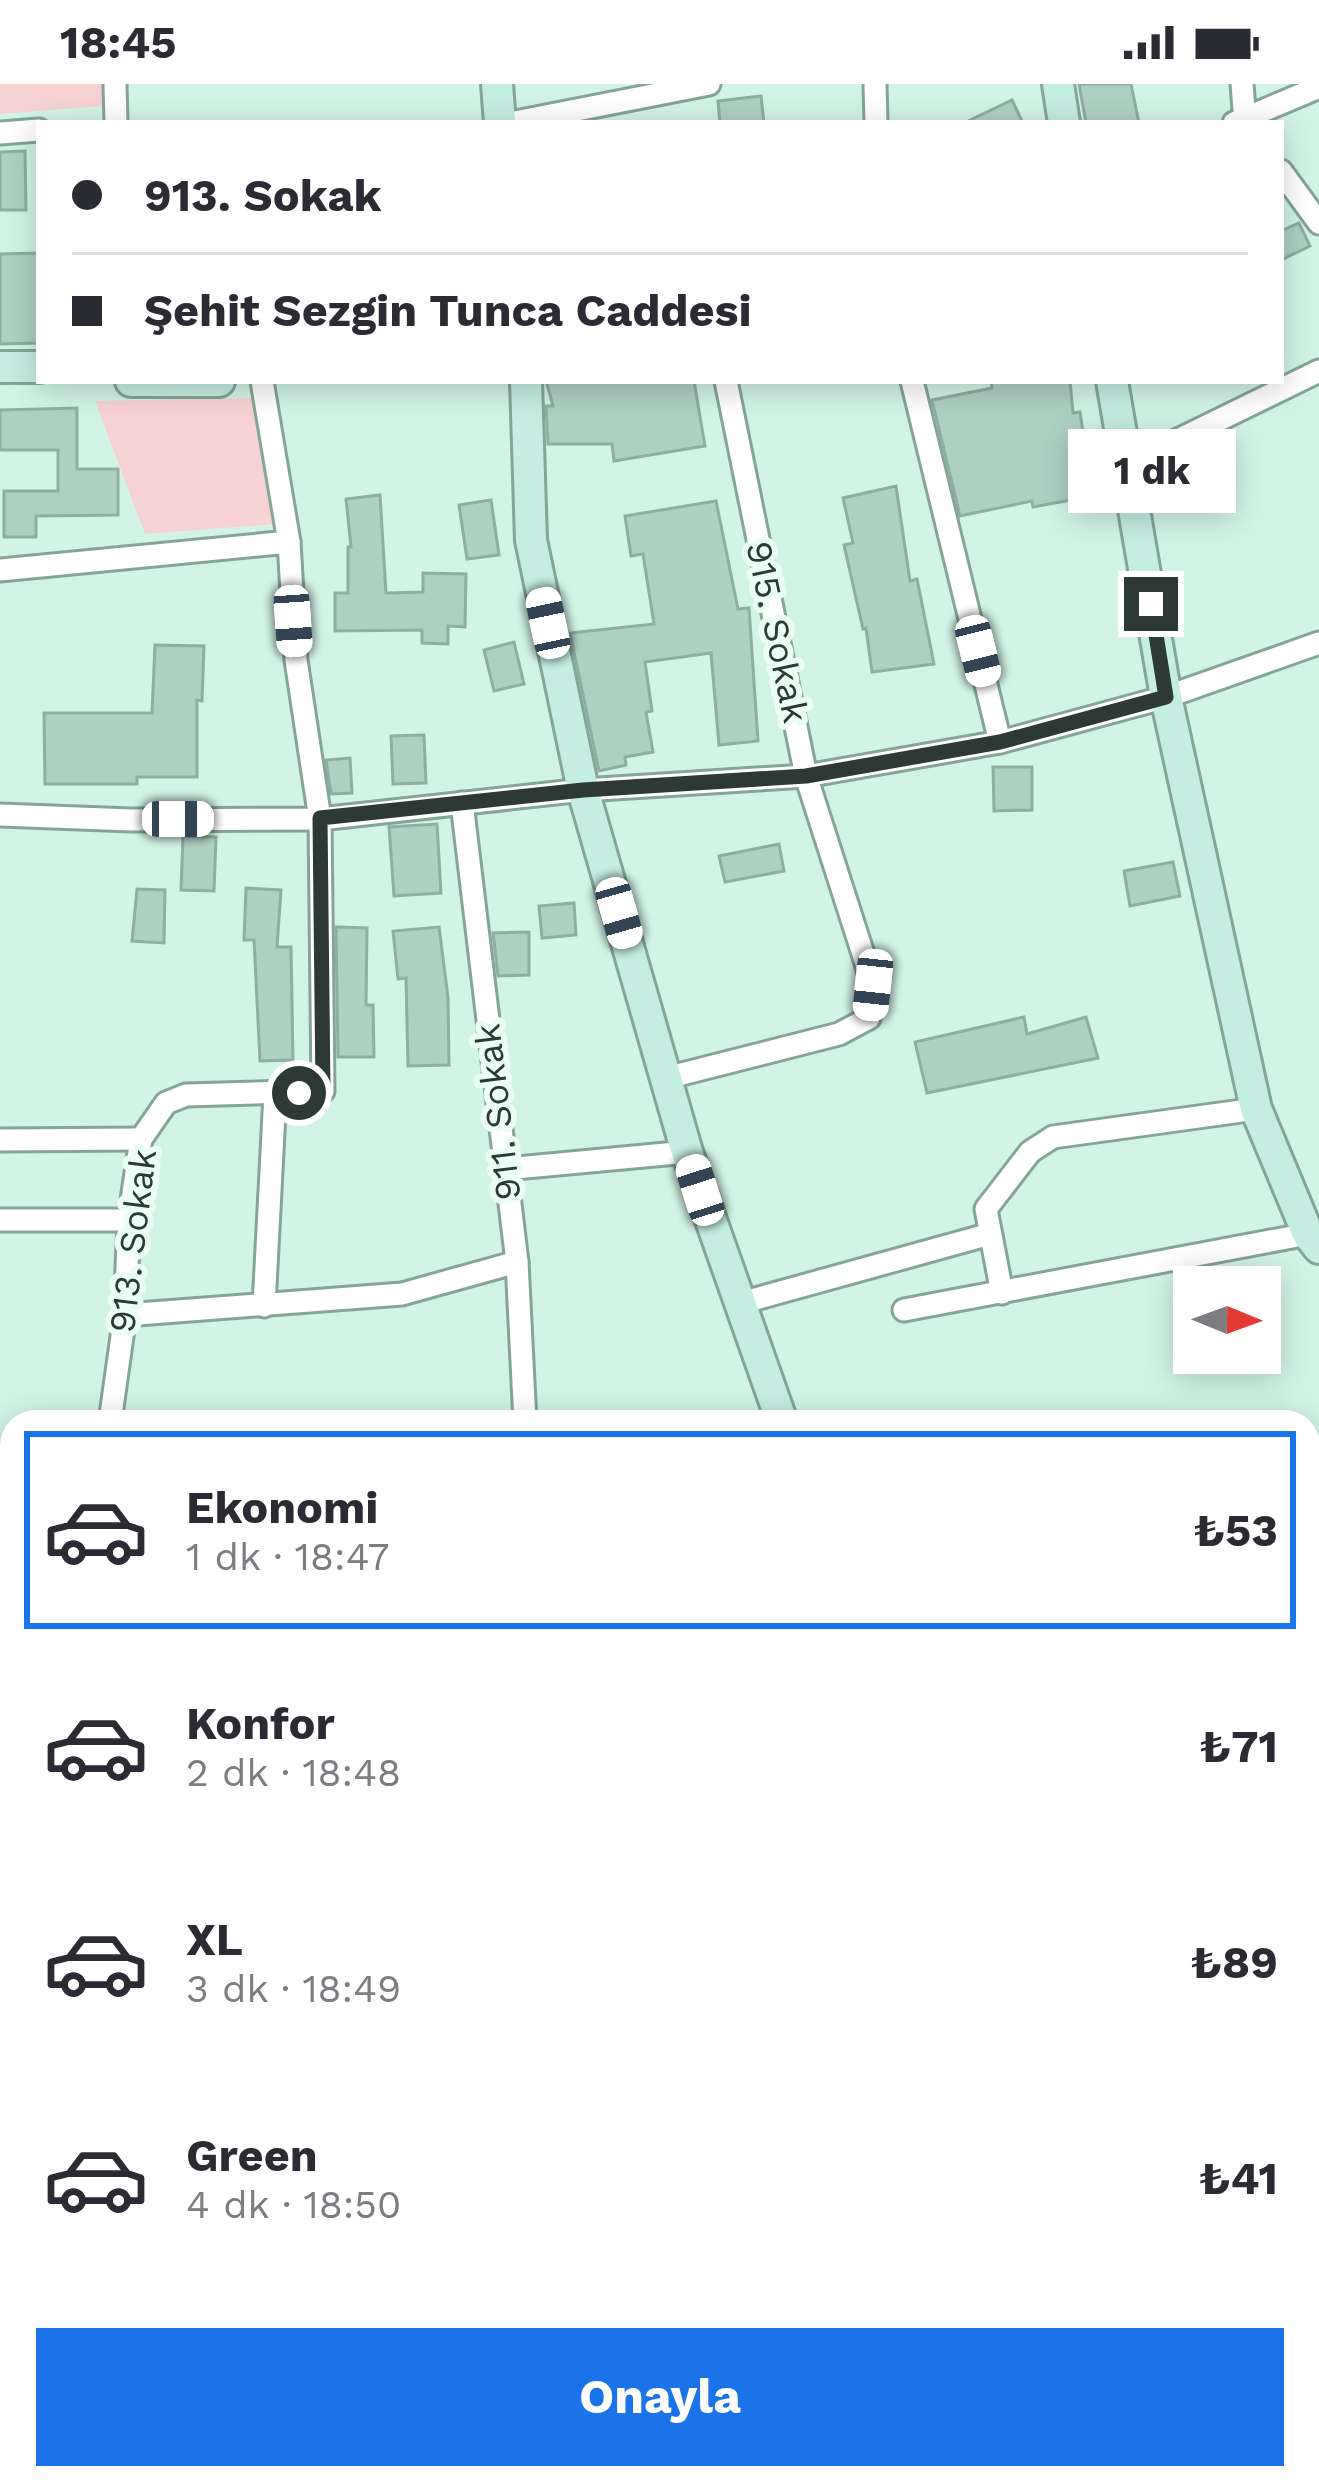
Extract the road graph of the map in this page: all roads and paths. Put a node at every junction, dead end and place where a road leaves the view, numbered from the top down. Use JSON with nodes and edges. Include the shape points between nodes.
{"nodes":[{"id":1,"x":115,"y":84,"type":"edge"},
{"id":2,"x":497,"y":84,"type":"edge"},
{"id":3,"x":709,"y":84,"type":"edge"},
{"id":4,"x":875,"y":84,"type":"edge"},
{"id":5,"x":1058,"y":84,"type":"edge"},
{"id":6,"x":1242,"y":84,"type":"edge"},
{"id":7,"x":1319,"y":87,"type":"edge"},
{"id":8,"x":116,"y":120,"type":"edge"},
{"id":9,"x":500,"y":120,"type":"edge"},
{"id":10,"x":526,"y":120,"type":"edge"},
{"id":11,"x":876,"y":120,"type":"edge"},
{"id":12,"x":1064,"y":120,"type":"edge"},
{"id":13,"x":1240,"y":120,"type":"edge"},
{"id":14,"x":1245,"y":120,"type":"edge"},
{"id":15,"x":36,"y":130,"type":"edge"},
{"id":16,"x":0,"y":133,"type":"edge"},
{"id":17,"x":1284,"y":176,"type":"edge"},
{"id":18,"x":1319,"y":223,"type":"edge"},
{"id":19,"x":0,"y":367,"type":"edge"},
{"id":20,"x":36,"y":368,"type":"edge"},
{"id":21,"x":1319,"y":371,"type":"edge"},
{"id":22,"x":263,"y":384,"type":"edge"},
{"id":23,"x":526,"y":384,"type":"edge"},
{"id":24,"x":727,"y":384,"type":"edge"},
{"id":25,"x":913,"y":384,"type":"edge"},
{"id":26,"x":1113,"y":384,"type":"edge"},
{"id":27,"x":1129,"y":464,"type":"junction"},
{"id":28,"x":289,"y":542,"type":"junction"},
{"id":29,"x":0,"y":570,"type":"edge"},
{"id":30,"x":1319,"y":643,"type":"edge"},
{"id":31,"x":1166,"y":697,"type":"junction"},
{"id":32,"x":1000,"y":742,"type":"junction"},
{"id":33,"x":806,"y":776,"type":"junction"},
{"id":34,"x":583,"y":790,"type":"junction"},
{"id":35,"x":461,"y":803,"type":"junction"},
{"id":36,"x":0,"y":815,"type":"edge"},
{"id":37,"x":320,"y":818,"type":"junction"},
{"id":38,"x":666,"y":1078,"type":"junction"},
{"id":39,"x":275,"y":1094,"type":"junction"},
{"id":40,"x":1256,"y":1109,"type":"junction"},
{"id":41,"x":141,"y":1138,"type":"junction"},
{"id":42,"x":0,"y":1140,"type":"edge"},
{"id":43,"x":687,"y":1152,"type":"junction"},
{"id":44,"x":505,"y":1168,"type":"junction"},
{"id":45,"x":0,"y":1220,"type":"edge"},
{"id":46,"x":129,"y":1220,"type":"junction"},
{"id":47,"x":990,"y":1234,"type":"junction"},
{"id":48,"x":1314,"y":1241,"type":"edge"},
{"id":49,"x":517,"y":1262,"type":"junction"},
{"id":50,"x":1003,"y":1293,"type":"junction"},
{"id":51,"x":737,"y":1304,"type":"junction"},
{"id":52,"x":264,"y":1306,"type":"junction"},
{"id":53,"x":904,"y":1310,"type":"dead end"},
{"id":54,"x":125,"y":1315,"type":"junction"},
{"id":55,"x":112,"y":1410,"type":"edge"},
{"id":56,"x":524,"y":1410,"type":"edge"},
{"id":57,"x":777,"y":1410,"type":"edge"}],
"edges":[{"from":1,"to":8,"type":"street"},
{"from":2,"to":9,"type":"street"},
{"from":3,"to":10,"type":"street"},
{"from":4,"to":11,"type":"street"},
{"from":5,"to":12,"type":"street"},
{"from":6,"to":13,"type":"street"},
{"from":7,"to":14,"type":"street"},
{"from":15,"to":16,"type":"street"},
{"from":17,"to":18,"type":"street"},
{"from":19,"to":20,"type":"street"},
{"from":21,"to":27,"type":"street"},
{"from":22,"to":28,"type":"street","name":"913. Sokak"},
{"from":23,"to":34,"type":"street","via":[[531,540]]},
{"from":24,"to":33,"type":"street","name":"915. Sokak"},
{"from":25,"to":32,"type":"street"},
{"from":26,"to":27,"type":"street"},
{"from":27,"to":31,"type":"street"},
{"from":28,"to":29,"type":"street"},
{"from":28,"to":37,"type":"street","name":"913. Sokak","via":[[296,660]]},
{"from":30,"to":31,"type":"street"},
{"from":31,"to":32,"type":"street"},
{"from":31,"to":40,"type":"street"},
{"from":32,"to":33,"type":"street"},
{"from":33,"to":34,"type":"street"},
{"from":33,"to":38,"type":"street","name":"915. Sokak","via":[[873,985],[869,1018],[839,1034]]},
{"from":34,"to":35,"type":"street"},
{"from":34,"to":38,"type":"street"},
{"from":35,"to":37,"type":"street"},
{"from":35,"to":44,"type":"street","name":"911. Sokak"},
{"from":36,"to":37,"type":"street"},
{"from":37,"to":39,"type":"street","name":"913. Sokak","via":[[323,1091]]},
{"from":38,"to":43,"type":"street"},
{"from":39,"to":41,"type":"street","name":"913. Sokak","via":[[186,1095],[166,1102]]},
{"from":39,"to":52,"type":"street"},
{"from":40,"to":47,"type":"street","via":[[1053,1137],[1030,1152],[986,1209]]},
{"from":40,"to":48,"type":"street"},
{"from":41,"to":42,"type":"street"},
{"from":41,"to":46,"type":"street","name":"913. Sokak"},
{"from":43,"to":44,"type":"street"},
{"from":43,"to":51,"type":"street"},
{"from":44,"to":49,"type":"street","name":"911. Sokak"},
{"from":45,"to":46,"type":"street"},
{"from":46,"to":54,"type":"street","name":"913. Sokak"},
{"from":47,"to":50,"type":"street"},
{"from":47,"to":51,"type":"street"},
{"from":48,"to":50,"type":"street"},
{"from":49,"to":52,"type":"street","via":[[402,1294]]},
{"from":49,"to":56,"type":"street","name":"911. Sokak"},
{"from":50,"to":53,"type":"street"},
{"from":51,"to":57,"type":"street"},
{"from":52,"to":54,"type":"street"},
{"from":54,"to":55,"type":"street","name":"913. Sokak"}]}
